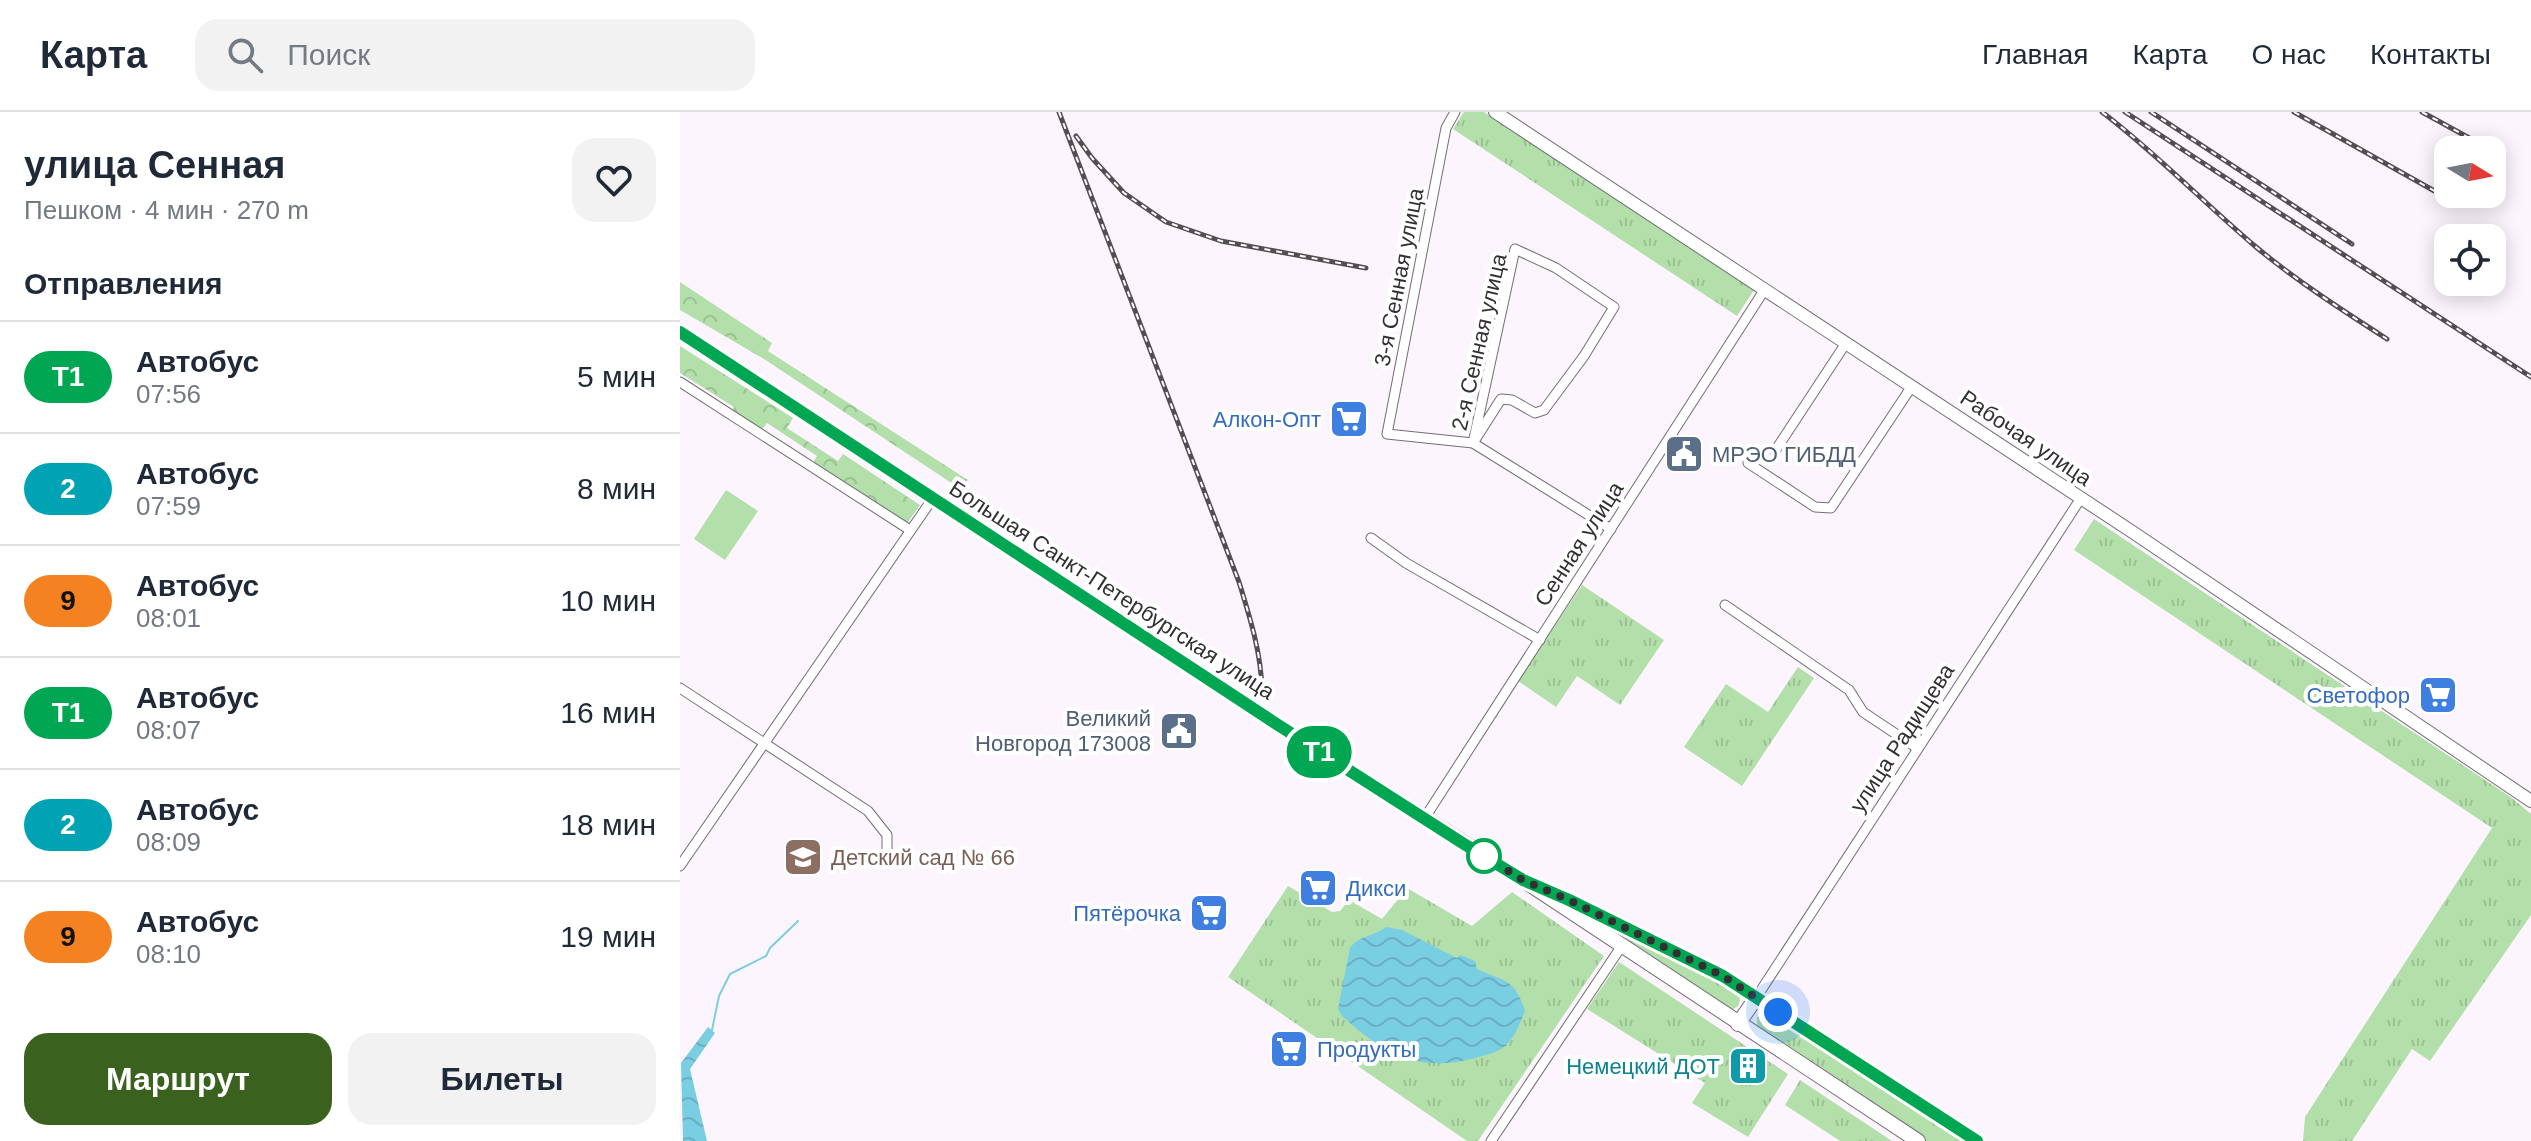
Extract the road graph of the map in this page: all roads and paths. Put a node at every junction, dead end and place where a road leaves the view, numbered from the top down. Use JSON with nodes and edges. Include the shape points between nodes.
{"nodes":[{"id":1,"x":1455,"y":112,"type":"edge"},
{"id":2,"x":1495,"y":112,"type":"edge"},
{"id":3,"x":1765,"y":289,"type":"junction"},
{"id":4,"x":680,"y":332,"type":"edge"},
{"id":5,"x":1846,"y":343,"type":"junction"},
{"id":6,"x":680,"y":382,"type":"edge"},
{"id":7,"x":1912,"y":386,"type":"junction"},
{"id":8,"x":1473,"y":443,"type":"junction"},
{"id":9,"x":1775,"y":451,"type":"dead end"},
{"id":10,"x":1748,"y":463,"type":"dead end"},
{"id":11,"x":933,"y":498,"type":"junction"},
{"id":12,"x":2081,"y":498,"type":"junction"},
{"id":13,"x":1611,"y":529,"type":"junction"},
{"id":14,"x":910,"y":530,"type":"junction"},
{"id":15,"x":1371,"y":538,"type":"dead end"},
{"id":16,"x":1725,"y":605,"type":"dead end"},
{"id":17,"x":1540,"y":640,"type":"junction"},
{"id":18,"x":680,"y":688,"type":"edge"},
{"id":19,"x":764,"y":742,"type":"junction"},
{"id":20,"x":1917,"y":748,"type":"junction"},
{"id":21,"x":2531,"y":801,"type":"edge"},
{"id":22,"x":1424,"y":819,"type":"junction"},
{"id":23,"x":887,"y":850,"type":"dead end"},
{"id":24,"x":680,"y":866,"type":"edge"},
{"id":25,"x":1523,"y":880,"type":"junction"},
{"id":26,"x":1621,"y":947,"type":"junction"},
{"id":27,"x":1756,"y":998,"type":"junction"},
{"id":28,"x":1738,"y":1024,"type":"junction"},
{"id":29,"x":1491,"y":1141,"type":"edge"},
{"id":30,"x":1918,"y":1141,"type":"edge"},
{"id":31,"x":1977,"y":1141,"type":"edge"}],
"edges":[{"from":1,"to":8,"type":"street","name":"3-я Сенная улица","via":[[1446,128],[1387,434]]},
{"from":2,"to":3,"type":"main road","name":"Рабочая улица"},
{"from":3,"to":5,"type":"main road","name":"Рабочая улица"},
{"from":3,"to":13,"type":"street","name":"Сенная улица"},
{"from":4,"to":11,"type":"main road","name":"Большая Санкт-Петербургская улица"},
{"from":5,"to":7,"type":"main road","name":"Рабочая улица"},
{"from":5,"to":9,"type":"street"},
{"from":6,"to":14,"type":"street"},
{"from":7,"to":10,"type":"street","via":[[1831,508],[1815,507]]},
{"from":7,"to":12,"type":"main road","name":"Рабочая улица"},
{"from":8,"to":8,"type":"street","name":"2-я Сенная улица","via":[[1501,399],[1535,413],[1544,410],[1614,307],[1556,268],[1515,249]]},
{"from":8,"to":13,"type":"street"},
{"from":11,"to":14,"type":"street"},
{"from":11,"to":22,"type":"main road","name":"Большая Санкт-Петербургская улица"},
{"from":12,"to":20,"type":"street","name":"улица Радищева"},
{"from":12,"to":21,"type":"main road","name":"Рабочая улица"},
{"from":13,"to":17,"type":"street","name":"Сенная улица"},
{"from":14,"to":19,"type":"street"},
{"from":15,"to":17,"type":"street"},
{"from":16,"to":20,"type":"street","via":[[1849,690],[1863,712]]},
{"from":17,"to":22,"type":"street","name":"Сенная улица"},
{"from":18,"to":19,"type":"street"},
{"from":19,"to":23,"type":"street","via":[[868,811],[887,835]]},
{"from":19,"to":24,"type":"street"},
{"from":20,"to":27,"type":"street","name":"улица Радищева"},
{"from":22,"to":25,"type":"main road","name":"Большая Санкт-Петербургская улица"},
{"from":25,"to":26,"type":"main road","name":"Большая Санкт-Петербургская улица"},
{"from":25,"to":27,"type":"main road","name":"Большая Санкт-Петербургская улица","via":[[1723,976]]},
{"from":26,"to":28,"type":"main road","name":"Большая Санкт-Петербургская улица"},
{"from":26,"to":29,"type":"street"},
{"from":27,"to":28,"type":"main road"},
{"from":27,"to":31,"type":"main road","name":"Большая Санкт-Петербургская улица"},
{"from":28,"to":30,"type":"main road","name":"Большая Санкт-Петербургская улица"}]}
